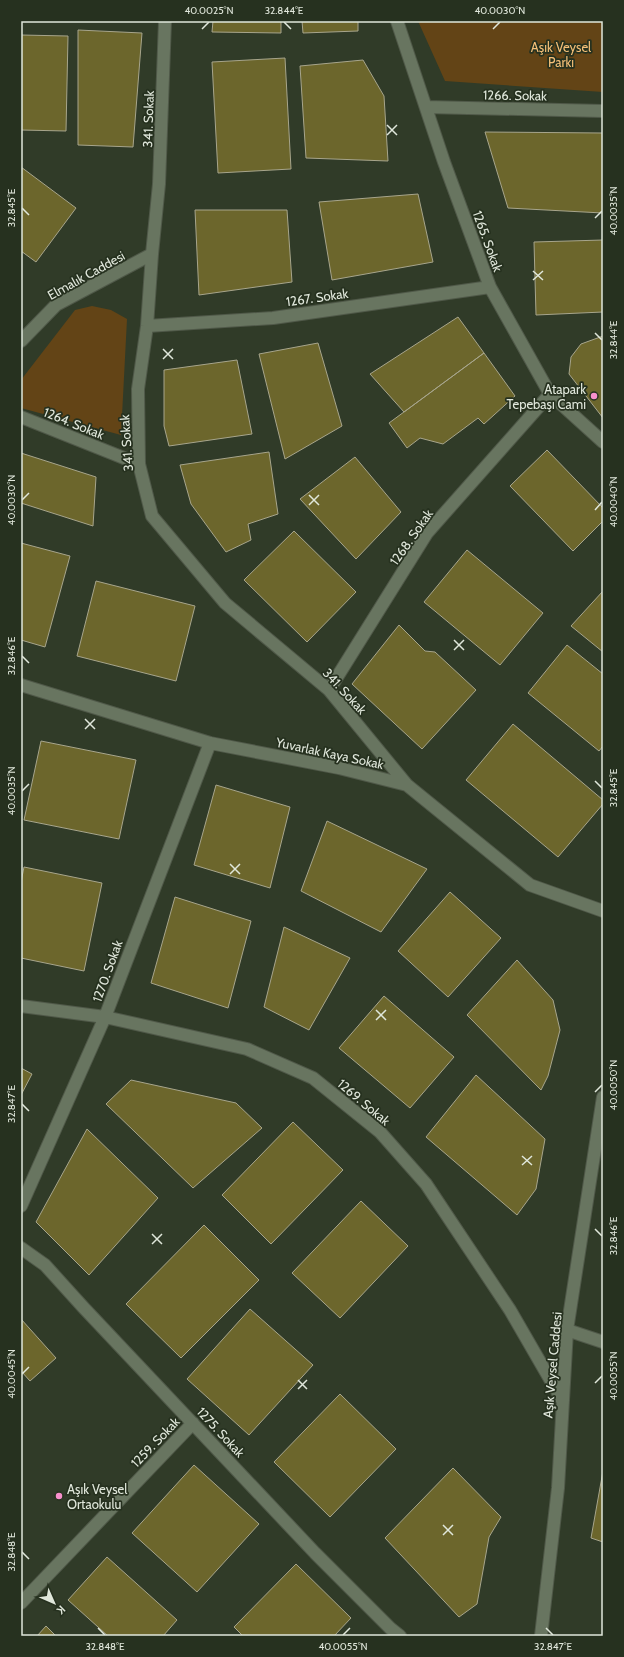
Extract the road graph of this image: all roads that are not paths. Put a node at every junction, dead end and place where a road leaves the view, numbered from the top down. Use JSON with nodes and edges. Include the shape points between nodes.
{"nodes":[{"id":1,"x":165,"y":21,"type":"edge"},
{"id":2,"x":397,"y":21,"type":"edge"},
{"id":3,"x":426,"y":107,"type":"junction"},
{"id":4,"x":603,"y":111,"type":"edge"},
{"id":5,"x":152,"y":254,"type":"junction"},
{"id":6,"x":490,"y":288,"type":"junction"},
{"id":7,"x":147,"y":326,"type":"junction"},
{"id":8,"x":21,"y":341,"type":"edge"},
{"id":9,"x":550,"y":394,"type":"junction"},
{"id":10,"x":21,"y":417,"type":"edge"},
{"id":11,"x":603,"y":442,"type":"edge"},
{"id":12,"x":139,"y":464,"type":"junction"},
{"id":13,"x":21,"y":685,"type":"edge"},
{"id":14,"x":329,"y":690,"type":"junction"},
{"id":15,"x":210,"y":743,"type":"junction"},
{"id":16,"x":407,"y":785,"type":"junction"},
{"id":17,"x":603,"y":911,"type":"edge"},
{"id":18,"x":21,"y":1006,"type":"edge"},
{"id":19,"x":105,"y":1017,"type":"junction"},
{"id":20,"x":603,"y":1097,"type":"edge"},
{"id":21,"x":21,"y":1206,"type":"edge"},
{"id":22,"x":21,"y":1248,"type":"edge"},
{"id":23,"x":567,"y":1330,"type":"junction"},
{"id":24,"x":603,"y":1342,"type":"edge"},
{"id":25,"x":562,"y":1400,"type":"junction"},
{"id":26,"x":193,"y":1423,"type":"junction"},
{"id":27,"x":21,"y":1603,"type":"edge"},
{"id":28,"x":386,"y":1632,"type":"edge"},
{"id":29,"x":400,"y":1636,"type":"edge"},
{"id":30,"x":541,"y":1636,"type":"edge"}],
"edges":[{"from":1,"to":5,"type":"street","name":"341. Sokak","via":[[160,184]]},
{"from":2,"to":3,"type":"street","name":"1265. Sokak"},
{"from":3,"to":4,"type":"street","name":"1266. Sokak"},
{"from":3,"to":6,"type":"street","name":"1265. Sokak"},
{"from":5,"to":7,"type":"street","name":"341. Sokak"},
{"from":5,"to":8,"type":"street","name":"Elmalık Caddesi","via":[[56,305]]},
{"from":6,"to":7,"type":"street","name":"1267. Sokak","via":[[273,318]]},
{"from":6,"to":9,"type":"street","name":"1265. Sokak"},
{"from":7,"to":12,"type":"street","name":"341. Sokak","via":[[138,389]]},
{"from":9,"to":11,"type":"street","name":"1265. Sokak"},
{"from":9,"to":14,"type":"street","name":"1268. Sokak","via":[[427,533]]},
{"from":10,"to":12,"type":"street","name":"1264. Sokak"},
{"from":12,"to":14,"type":"street","name":"341. Sokak","via":[[152,516],[225,603]]},
{"from":13,"to":15,"type":"street","name":"Yuvarlak Kaya Sokak"},
{"from":14,"to":16,"type":"street","name":"341. Sokak"},
{"from":15,"to":16,"type":"street","name":"Yuvarlak Kaya Sokak","via":[[339,768]]},
{"from":15,"to":19,"type":"street","name":"1270. Sokak"},
{"from":16,"to":17,"type":"street","name":"Yuvarlak Kaya Sokak","via":[[530,885]]},
{"from":18,"to":19,"type":"street","name":"1269. Sokak"},
{"from":19,"to":21,"type":"street","name":"1270. Sokak"},
{"from":19,"to":25,"type":"street","name":"1269. Sokak","via":[[247,1049],[313,1078],[380,1132],[426,1184],[510,1310]]},
{"from":20,"to":23,"type":"street","name":"Aşık Veysel Caddesi"},
{"from":22,"to":26,"type":"street","name":"1275. Sokak","via":[[45,1264]]},
{"from":23,"to":24,"type":"street"},
{"from":23,"to":25,"type":"street","name":"Aşık Veysel Caddesi"},
{"from":25,"to":30,"type":"street","name":"Aşık Veysel Caddesi","via":[[558,1488]]},
{"from":26,"to":27,"type":"street","name":"1259. Sokak"},
{"from":26,"to":28,"type":"street","name":"1275. Sokak"},
{"from":28,"to":29,"type":"street","name":"1275. Sokak"}]}
